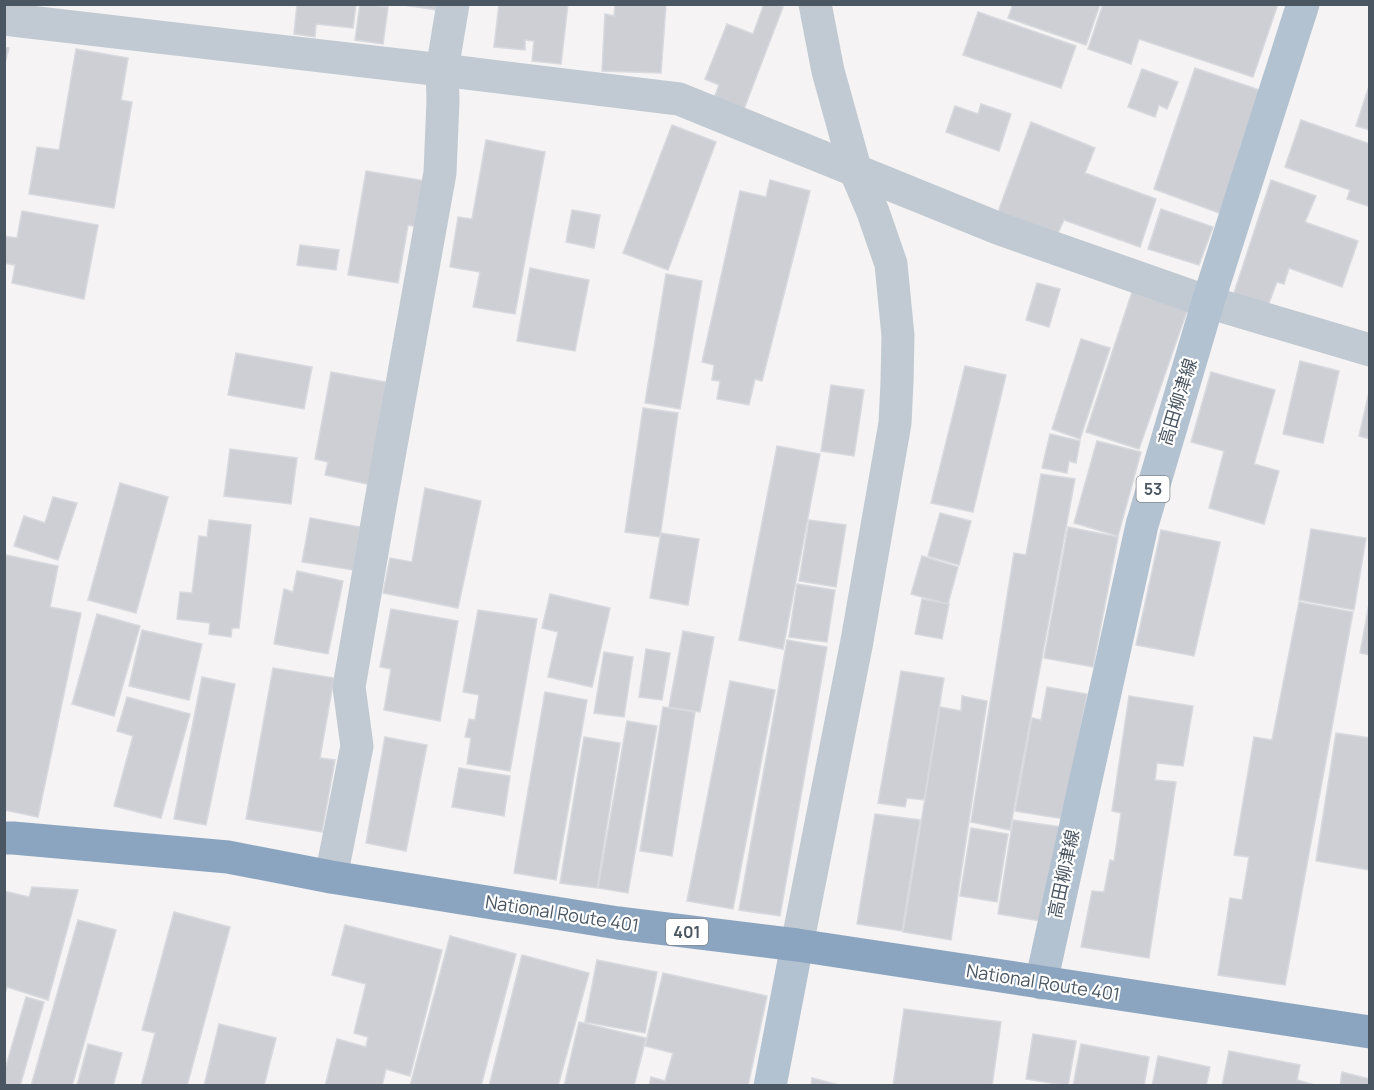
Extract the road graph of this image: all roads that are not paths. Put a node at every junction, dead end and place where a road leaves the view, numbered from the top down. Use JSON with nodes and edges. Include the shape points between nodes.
{"nodes":[{"id":1,"x":453,"y":4,"type":"edge"},
{"id":2,"x":815,"y":4,"type":"edge"},
{"id":3,"x":1303,"y":4,"type":"edge"},
{"id":4,"x":4,"y":19,"type":"edge"},
{"id":5,"x":442,"y":70,"type":"junction"},
{"id":6,"x":856,"y":172,"type":"junction"},
{"id":7,"x":1209,"y":302,"type":"junction"},
{"id":8,"x":1370,"y":350,"type":"edge"},
{"id":9,"x":4,"y":838,"type":"edge"},
{"id":10,"x":331,"y":877,"type":"junction"},
{"id":11,"x":797,"y":945,"type":"junction"},
{"id":12,"x":1041,"y":983,"type":"junction"},
{"id":13,"x":1370,"y":1032,"type":"edge"},
{"id":14,"x":770,"y":1086,"type":"edge"}],
"edges":[{"from":1,"to":5,"type":"street"},
{"from":2,"to":6,"type":"street","via":[[828,70]]},
{"from":3,"to":7,"type":"main road","name":"高田柳津線","number":"53"},
{"from":4,"to":5,"type":"street"},
{"from":5,"to":6,"type":"street","via":[[679,99]]},
{"from":5,"to":10,"type":"street","via":[[440,172],[349,687],[357,746]]},
{"from":6,"to":7,"type":"street","via":[[1000,230]]},
{"from":6,"to":11,"type":"street","via":[[891,264],[898,336],[895,423]]},
{"from":7,"to":8,"type":"street"},
{"from":7,"to":12,"type":"main road","name":"高田柳津線","number":"53","via":[[1142,525]]},
{"from":9,"to":10,"type":"highway","name":"National Route 401","number":"401","via":[[228,857]]},
{"from":10,"to":11,"type":"highway","name":"National Route 401","number":"401","via":[[618,923]]},
{"from":11,"to":12,"type":"highway","name":"National Route 401","number":"401"},
{"from":11,"to":14,"type":"main road"},
{"from":12,"to":13,"type":"highway","name":"National Route 401","number":"401"}]}
